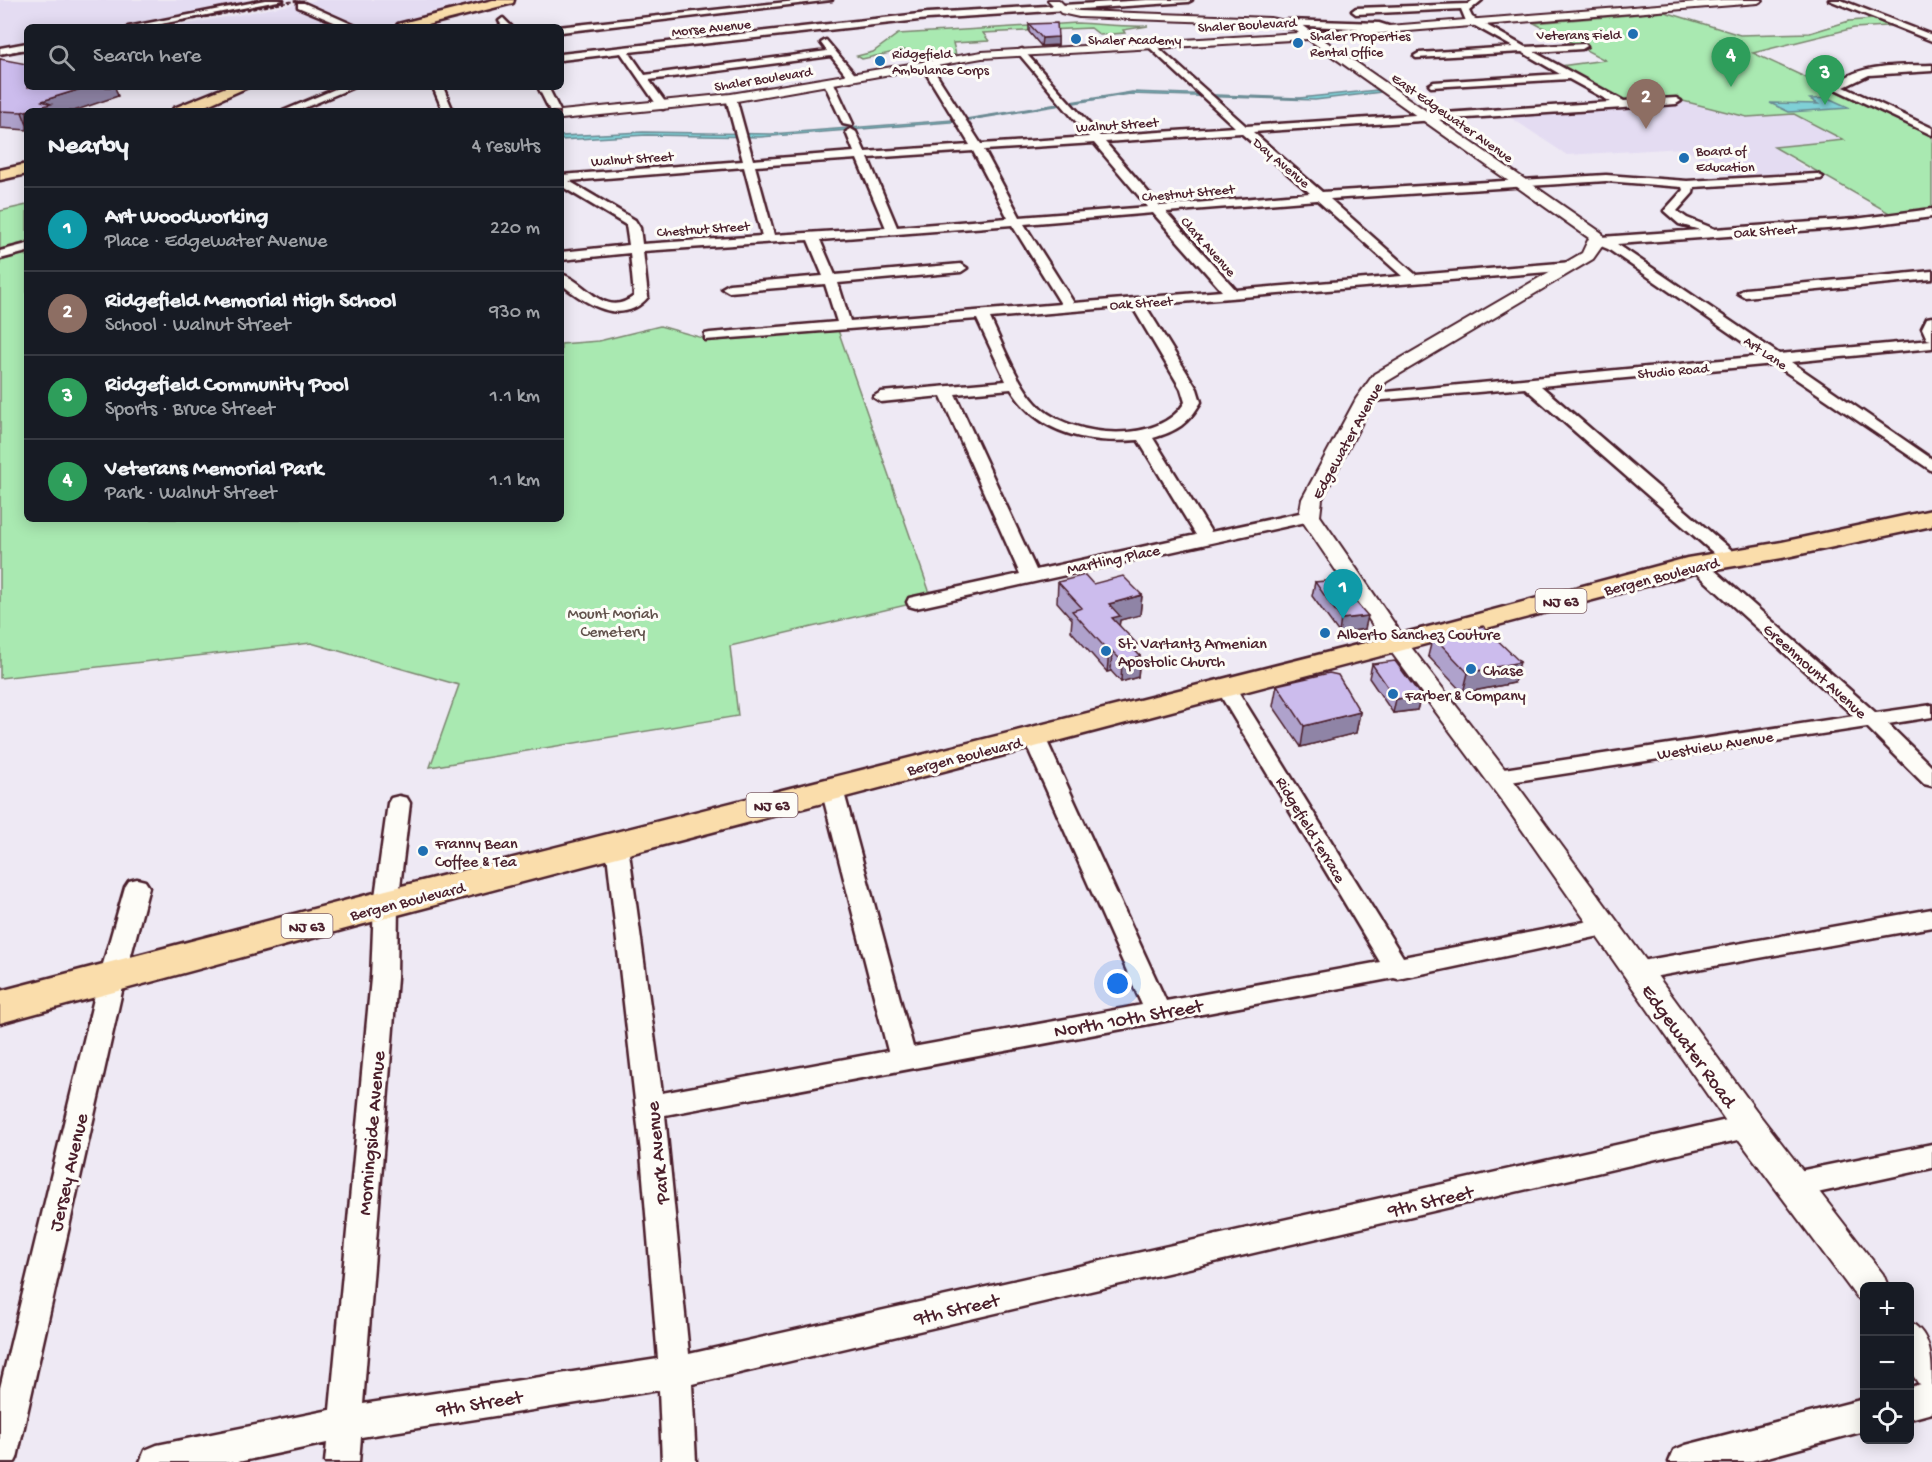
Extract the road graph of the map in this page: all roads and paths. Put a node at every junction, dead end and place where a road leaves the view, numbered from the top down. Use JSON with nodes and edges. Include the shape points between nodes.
{"nodes":[{"id":1,"x":279,"y":0,"type":"edge"},
{"id":2,"x":508,"y":0,"type":"edge"},
{"id":3,"x":828,"y":0,"type":"edge"},
{"id":4,"x":1188,"y":0,"type":"edge"},
{"id":5,"x":1478,"y":0,"type":"edge"},
{"id":6,"x":1758,"y":0,"type":"edge"},
{"id":7,"x":1833,"y":0,"type":"edge"},
{"id":8,"x":1057,"y":4,"type":"edge"},
{"id":9,"x":301,"y":5,"type":"dead end"},
{"id":10,"x":788,"y":5,"type":"edge"},
{"id":11,"x":1467,"y":6,"type":"junction"},
{"id":12,"x":1356,"y":11,"type":"dead end"},
{"id":13,"x":801,"y":20,"type":"dead end"},
{"id":14,"x":1286,"y":23,"type":"junction"},
{"id":15,"x":1476,"y":23,"type":"junction"},
{"id":16,"x":148,"y":24,"type":"edge"},
{"id":17,"x":347,"y":24,"type":"edge"},
{"id":18,"x":415,"y":24,"type":"edge"},
{"id":19,"x":564,"y":29,"type":"edge"},
{"id":20,"x":812,"y":29,"type":"junction"},
{"id":21,"x":1398,"y":30,"type":"junction"},
{"id":22,"x":1311,"y":36,"type":"junction"},
{"id":23,"x":1932,"y":38,"type":"edge"},
{"id":24,"x":1152,"y":45,"type":"junction"},
{"id":25,"x":1582,"y":46,"type":"dead end"},
{"id":26,"x":24,"y":47,"type":"edge"},
{"id":27,"x":1524,"y":49,"type":"junction"},
{"id":28,"x":622,"y":50,"type":"junction"},
{"id":29,"x":0,"y":51,"type":"edge"},
{"id":30,"x":1022,"y":52,"type":"junction"},
{"id":31,"x":832,"y":53,"type":"junction"},
{"id":32,"x":1419,"y":56,"type":"dead end"},
{"id":33,"x":564,"y":57,"type":"edge"},
{"id":34,"x":926,"y":65,"type":"junction"},
{"id":35,"x":1932,"y":68,"type":"edge"},
{"id":36,"x":1572,"y":76,"type":"junction"},
{"id":37,"x":641,"y":78,"type":"junction"},
{"id":38,"x":853,"y":78,"type":"junction"},
{"id":39,"x":829,"y":83,"type":"junction"},
{"id":40,"x":1434,"y":85,"type":"dead end"},
{"id":41,"x":232,"y":90,"type":"edge"},
{"id":42,"x":340,"y":90,"type":"edge"},
{"id":43,"x":439,"y":90,"type":"edge"},
{"id":44,"x":544,"y":90,"type":"edge"},
{"id":45,"x":731,"y":99,"type":"junction"},
{"id":46,"x":1676,"y":101,"type":"dead end"},
{"id":47,"x":1624,"y":105,"type":"junction"},
{"id":48,"x":663,"y":106,"type":"junction"},
{"id":49,"x":188,"y":108,"type":"edge"},
{"id":50,"x":296,"y":108,"type":"edge"},
{"id":51,"x":446,"y":108,"type":"edge"},
{"id":52,"x":554,"y":108,"type":"edge"},
{"id":53,"x":564,"y":115,"type":"edge"},
{"id":54,"x":1428,"y":117,"type":"junction"},
{"id":55,"x":1243,"y":130,"type":"junction"},
{"id":56,"x":1932,"y":132,"type":"edge"},
{"id":57,"x":1096,"y":140,"type":"junction"},
{"id":58,"x":975,"y":147,"type":"junction"},
{"id":59,"x":862,"y":155,"type":"junction"},
{"id":60,"x":749,"y":165,"type":"junction"},
{"id":61,"x":24,"y":170,"type":"edge"},
{"id":62,"x":0,"y":175,"type":"edge"},
{"id":63,"x":1817,"y":177,"type":"dead end"},
{"id":64,"x":564,"y":179,"type":"edge"},
{"id":65,"x":564,"y":181,"type":"edge"},
{"id":66,"x":1522,"y":184,"type":"junction"},
{"id":67,"x":1687,"y":184,"type":"junction"},
{"id":68,"x":1322,"y":196,"type":"junction"},
{"id":69,"x":1157,"y":210,"type":"junction"},
{"id":70,"x":1932,"y":213,"type":"edge"},
{"id":71,"x":1016,"y":221,"type":"junction"},
{"id":72,"x":892,"y":231,"type":"junction"},
{"id":73,"x":1724,"y":232,"type":"junction"},
{"id":74,"x":812,"y":235,"type":"junction"},
{"id":75,"x":769,"y":238,"type":"junction"},
{"id":76,"x":1597,"y":242,"type":"junction"},
{"id":77,"x":637,"y":248,"type":"junction"},
{"id":78,"x":24,"y":249,"type":"edge"},
{"id":79,"x":0,"y":255,"type":"edge"},
{"id":80,"x":564,"y":256,"type":"edge"},
{"id":81,"x":1572,"y":266,"type":"junction"},
{"id":82,"x":961,"y":268,"type":"dead end"},
{"id":83,"x":1932,"y":275,"type":"edge"},
{"id":84,"x":1412,"y":278,"type":"junction"},
{"id":85,"x":564,"y":280,"type":"edge"},
{"id":86,"x":831,"y":280,"type":"junction"},
{"id":87,"x":729,"y":288,"type":"dead end"},
{"id":88,"x":1745,"y":293,"type":"dead end"},
{"id":89,"x":1233,"y":295,"type":"junction"},
{"id":90,"x":1136,"y":302,"type":"junction"},
{"id":91,"x":1070,"y":307,"type":"junction"},
{"id":92,"x":982,"y":316,"type":"junction"},
{"id":93,"x":1932,"y":321,"type":"edge"},
{"id":94,"x":845,"y":326,"type":"junction"},
{"id":95,"x":1932,"y":336,"type":"edge"},
{"id":96,"x":710,"y":337,"type":"dead end"},
{"id":97,"x":1932,"y":344,"type":"edge"},
{"id":98,"x":1778,"y":360,"type":"junction"},
{"id":99,"x":1380,"y":378,"type":"junction"},
{"id":100,"x":1528,"y":383,"type":"junction"},
{"id":101,"x":1017,"y":384,"type":"junction"},
{"id":102,"x":946,"y":391,"type":"junction"},
{"id":103,"x":1414,"y":394,"type":"junction"},
{"id":104,"x":880,"y":398,"type":"dead end"},
{"id":105,"x":1365,"y":399,"type":"junction"},
{"id":106,"x":1143,"y":435,"type":"junction"},
{"id":107,"x":1932,"y":466,"type":"edge"},
{"id":108,"x":1309,"y":516,"type":"junction"},
{"id":109,"x":1932,"y":518,"type":"edge"},
{"id":110,"x":1206,"y":538,"type":"junction"},
{"id":111,"x":1730,"y":558,"type":"junction"},
{"id":112,"x":1697,"y":564,"type":"junction"},
{"id":113,"x":1030,"y":576,"type":"junction"},
{"id":114,"x":916,"y":602,"type":"dead end"},
{"id":115,"x":1397,"y":644,"type":"junction"},
{"id":116,"x":1226,"y":688,"type":"junction"},
{"id":117,"x":1932,"y":711,"type":"edge"},
{"id":118,"x":1871,"y":720,"type":"junction"},
{"id":119,"x":1034,"y":737,"type":"junction"},
{"id":120,"x":1932,"y":779,"type":"edge"},
{"id":121,"x":832,"y":789,"type":"junction"},
{"id":122,"x":1506,"y":789,"type":"junction"},
{"id":123,"x":399,"y":803,"type":"dead end"},
{"id":124,"x":616,"y":845,"type":"junction"},
{"id":125,"x":137,"y":887,"type":"dead end"},
{"id":126,"x":387,"y":904,"type":"junction"},
{"id":127,"x":1932,"y":918,"type":"edge"},
{"id":128,"x":1605,"y":927,"type":"junction"},
{"id":129,"x":1398,"y":970,"type":"junction"},
{"id":130,"x":1636,"y":971,"type":"junction"},
{"id":131,"x":112,"y":978,"type":"junction"},
{"id":132,"x":0,"y":1007,"type":"edge"},
{"id":133,"x":1158,"y":1012,"type":"junction"},
{"id":134,"x":903,"y":1057,"type":"junction"},
{"id":135,"x":652,"y":1106,"type":"junction"},
{"id":136,"x":1749,"y":1127,"type":"junction"},
{"id":137,"x":1932,"y":1156,"type":"edge"},
{"id":138,"x":1794,"y":1185,"type":"junction"},
{"id":139,"x":1866,"y":1282,"type":"edge"},
{"id":140,"x":1914,"y":1345,"type":"edge"},
{"id":141,"x":1932,"y":1370,"type":"edge"},
{"id":142,"x":676,"y":1372,"type":"junction"},
{"id":143,"x":1932,"y":1397,"type":"edge"},
{"id":144,"x":1914,"y":1402,"type":"edge"},
{"id":145,"x":1860,"y":1416,"type":"edge"},
{"id":146,"x":346,"y":1423,"type":"junction"},
{"id":147,"x":0,"y":1458,"type":"edge"},
{"id":148,"x":157,"y":1462,"type":"edge"},
{"id":149,"x":342,"y":1462,"type":"edge"},
{"id":150,"x":679,"y":1462,"type":"edge"},
{"id":151,"x":1686,"y":1462,"type":"edge"}],
"edges":[{"from":1,"to":16,"type":"street"},
{"from":2,"to":18,"type":"main road"},
{"from":3,"to":10,"type":"street"},
{"from":4,"to":8,"type":"street","name":"Morse Avenue"},
{"from":5,"to":11,"type":"street"},
{"from":6,"to":15,"type":"street","name":"Shaler Boulevard"},
{"from":7,"to":23,"type":"street"},
{"from":8,"to":14,"type":"street","via":[[1079,14]]},
{"from":8,"to":20,"type":"street","name":"Morse Avenue"},
{"from":9,"to":17,"type":"street"},
{"from":10,"to":19,"type":"street"},
{"from":11,"to":12,"type":"street"},
{"from":11,"to":15,"type":"street","via":[[1465,16]]},
{"from":13,"to":20,"type":"street"},
{"from":14,"to":21,"type":"street"},
{"from":14,"to":22,"type":"street","name":"East Edgewater Avenue"},
{"from":15,"to":21,"type":"street","name":"Shaler Boulevard"},
{"from":15,"to":27,"type":"street"},
{"from":20,"to":28,"type":"street","name":"Morse Avenue"},
{"from":20,"to":31,"type":"street"},
{"from":21,"to":22,"type":"street","name":"Shaler Boulevard"},
{"from":22,"to":24,"type":"street","name":"Shaler Boulevard"},
{"from":22,"to":54,"type":"street","name":"East Edgewater Avenue"},
{"from":24,"to":30,"type":"street","name":"Shaler Boulevard"},
{"from":24,"to":55,"type":"street","name":"Day Avenue"},
{"from":25,"to":27,"type":"street"},
{"from":26,"to":29,"type":"street"},
{"from":27,"to":32,"type":"street"},
{"from":27,"to":36,"type":"street"},
{"from":28,"to":33,"type":"street","name":"Morse Avenue"},
{"from":28,"to":37,"type":"street"},
{"from":30,"to":34,"type":"street","name":"Shaler Boulevard","via":[[954,58]]},
{"from":30,"to":57,"type":"street","name":"Clark Avenue"},
{"from":31,"to":37,"type":"street"},
{"from":31,"to":38,"type":"street"},
{"from":34,"to":38,"type":"street","name":"Shaler Boulevard"},
{"from":34,"to":58,"type":"street"},
{"from":35,"to":56,"type":"street","via":[[1865,74],[1845,80],[1838,88]]},
{"from":36,"to":40,"type":"street"},
{"from":36,"to":47,"type":"street"},
{"from":37,"to":48,"type":"street"},
{"from":38,"to":39,"type":"street","name":"Shaler Boulevard"},
{"from":39,"to":45,"type":"street","name":"Shaler Boulevard"},
{"from":39,"to":59,"type":"street"},
{"from":41,"to":49,"type":"main road"},
{"from":42,"to":50,"type":"street"},
{"from":43,"to":51,"type":"street"},
{"from":44,"to":52,"type":"street"},
{"from":45,"to":48,"type":"street","name":"Shaler Boulevard"},
{"from":45,"to":60,"type":"street"},
{"from":46,"to":47,"type":"street","name":"Walnut Street"},
{"from":47,"to":54,"type":"street","name":"Walnut Street"},
{"from":48,"to":53,"type":"street","name":"Shaler Boulevard"},
{"from":54,"to":55,"type":"street","name":"Walnut Street"},
{"from":54,"to":66,"type":"street","name":"East Edgewater Avenue"},
{"from":55,"to":57,"type":"street","name":"Walnut Street"},
{"from":55,"to":68,"type":"street","name":"Day Avenue"},
{"from":57,"to":58,"type":"street","name":"Walnut Street"},
{"from":57,"to":69,"type":"street","name":"Clark Avenue"},
{"from":58,"to":59,"type":"street","name":"Walnut Street"},
{"from":58,"to":71,"type":"street"},
{"from":59,"to":60,"type":"street","name":"Walnut Street"},
{"from":59,"to":72,"type":"street"},
{"from":60,"to":64,"type":"street","name":"Walnut Street"},
{"from":60,"to":75,"type":"street"},
{"from":61,"to":62,"type":"main road"},
{"from":63,"to":67,"type":"street","name":"Chestnut Street"},
{"from":65,"to":77,"type":"street","via":[[627,218],[634,228]]},
{"from":66,"to":67,"type":"street","name":"Chestnut Street","via":[[1616,177]]},
{"from":66,"to":68,"type":"street","name":"Chestnut Street"},
{"from":66,"to":76,"type":"street","name":"East Edgewater Avenue","via":[[1596,236]]},
{"from":67,"to":73,"type":"street","via":[[1689,190],[1671,208],[1672,214],[1692,225]]},
{"from":68,"to":69,"type":"street","name":"Chestnut Street"},
{"from":68,"to":84,"type":"street","name":"Day Avenue"},
{"from":69,"to":71,"type":"street","name":"Chestnut Street"},
{"from":69,"to":89,"type":"street","name":"Clark Avenue"},
{"from":70,"to":73,"type":"street","name":"Oak Street"},
{"from":71,"to":72,"type":"street","name":"Chestnut Street"},
{"from":71,"to":91,"type":"street"},
{"from":72,"to":74,"type":"street","name":"Chestnut Street"},
{"from":73,"to":76,"type":"street","name":"Oak Street"},
{"from":74,"to":75,"type":"street","name":"Chestnut Street"},
{"from":74,"to":86,"type":"street"},
{"from":75,"to":77,"type":"street","name":"Chestnut Street"},
{"from":76,"to":81,"type":"street","name":"Edgewater Avenue","via":[[1588,256]]},
{"from":76,"to":98,"type":"street","name":"Art Lane","via":[[1612,246]]},
{"from":77,"to":80,"type":"street","name":"Chestnut Street"},
{"from":77,"to":85,"type":"street","via":[[640,297],[626,305],[596,304]]},
{"from":78,"to":79,"type":"street"},
{"from":81,"to":84,"type":"street","name":"Oak Street"},
{"from":81,"to":99,"type":"street","name":"Edgewater Avenue"},
{"from":82,"to":86,"type":"street"},
{"from":83,"to":88,"type":"street"},
{"from":84,"to":89,"type":"street","name":"Oak Street"},
{"from":86,"to":87,"type":"street"},
{"from":86,"to":94,"type":"street"},
{"from":89,"to":90,"type":"street","name":"Oak Street"},
{"from":90,"to":91,"type":"street","name":"Oak Street"},
{"from":90,"to":106,"type":"street","via":[[1193,402],[1186,417],[1177,423]]},
{"from":91,"to":92,"type":"street","name":"Oak Street"},
{"from":92,"to":94,"type":"street","name":"Oak Street"},
{"from":92,"to":101,"type":"street"},
{"from":93,"to":95,"type":"street"},
{"from":94,"to":96,"type":"street","name":"Oak Street"},
{"from":97,"to":98,"type":"street","name":"Studio Road"},
{"from":98,"to":100,"type":"street","name":"Studio Road"},
{"from":98,"to":107,"type":"street","name":"Art Lane"},
{"from":99,"to":103,"type":"street","name":"Studio Road","via":[[1391,387]]},
{"from":99,"to":105,"type":"street","name":"Edgewater Avenue"},
{"from":100,"to":103,"type":"street","name":"Studio Road"},
{"from":100,"to":111,"type":"street"},
{"from":101,"to":102,"type":"street"},
{"from":101,"to":106,"type":"street","via":[[1030,406],[1054,424],[1084,433]]},
{"from":102,"to":104,"type":"street"},
{"from":102,"to":113,"type":"street"},
{"from":103,"to":105,"type":"street","name":"Studio Road"},
{"from":105,"to":108,"type":"street","name":"Edgewater Avenue","via":[[1312,499]]},
{"from":106,"to":110,"type":"street"},
{"from":108,"to":110,"type":"street","name":"Martling Place"},
{"from":108,"to":115,"type":"street","name":"Edgewater Avenue"},
{"from":109,"to":111,"type":"main road","name":"Bergen Boulevard","number":"NJ 63"},
{"from":110,"to":113,"type":"street","name":"Martling Place"},
{"from":111,"to":112,"type":"main road","name":"Bergen Boulevard","number":"NJ 63"},
{"from":112,"to":115,"type":"main road","name":"Bergen Boulevard","number":"NJ 63"},
{"from":112,"to":118,"type":"street","name":"Greenmount Avenue"},
{"from":113,"to":114,"type":"street","name":"Martling Place"},
{"from":115,"to":116,"type":"main road","name":"Bergen Boulevard","number":"NJ 63"},
{"from":115,"to":122,"type":"street","name":"Edgewater Avenue"},
{"from":116,"to":119,"type":"main road","name":"Bergen Boulevard","number":"NJ 63"},
{"from":116,"to":129,"type":"street","name":"Ridgefield Terrace"},
{"from":117,"to":118,"type":"street","name":"Westview Avenue"},
{"from":118,"to":120,"type":"street","name":"Greenmount Avenue"},
{"from":118,"to":122,"type":"street","name":"Westview Avenue"},
{"from":119,"to":121,"type":"main road","name":"Bergen Boulevard","number":"NJ 63"},
{"from":119,"to":133,"type":"street"},
{"from":121,"to":124,"type":"main road","name":"Bergen Boulevard","number":"NJ 63"},
{"from":121,"to":134,"type":"street"},
{"from":122,"to":128,"type":"street","name":"Edgewater Road"},
{"from":123,"to":126,"type":"street","name":"Morningside Avenue"},
{"from":124,"to":126,"type":"main road","name":"Bergen Boulevard","number":"NJ 63"},
{"from":124,"to":135,"type":"street","name":"Park Avenue"},
{"from":125,"to":131,"type":"street","name":"Jersey Avenue"},
{"from":126,"to":131,"type":"main road","name":"Bergen Boulevard","number":"NJ 63"},
{"from":126,"to":146,"type":"street","name":"Morningside Avenue"},
{"from":127,"to":130,"type":"street"},
{"from":128,"to":129,"type":"street","name":"North 10th Street"},
{"from":128,"to":130,"type":"street","name":"Edgewater Road"},
{"from":129,"to":133,"type":"street","name":"North 10th Street"},
{"from":130,"to":136,"type":"street","name":"Edgewater Road"},
{"from":131,"to":132,"type":"main road","name":"Bergen Boulevard","number":"NJ 63"},
{"from":131,"to":147,"type":"street","name":"Jersey Avenue"},
{"from":133,"to":134,"type":"street","name":"North 10th Street"},
{"from":134,"to":135,"type":"street","name":"North 10th Street"},
{"from":135,"to":142,"type":"street","name":"Park Avenue"},
{"from":136,"to":138,"type":"street","name":"Edgewater Road"},
{"from":136,"to":142,"type":"street","name":"9th Street"},
{"from":137,"to":138,"type":"street"},
{"from":138,"to":139,"type":"street","name":"Edgewater Road"},
{"from":140,"to":141,"type":"street"},
{"from":142,"to":146,"type":"street","name":"9th Street"},
{"from":142,"to":150,"type":"street","name":"Park Avenue"},
{"from":143,"to":144,"type":"street"},
{"from":145,"to":151,"type":"street"},
{"from":146,"to":148,"type":"street","name":"9th Street"},
{"from":146,"to":149,"type":"street","name":"Morningside Avenue"}]}
